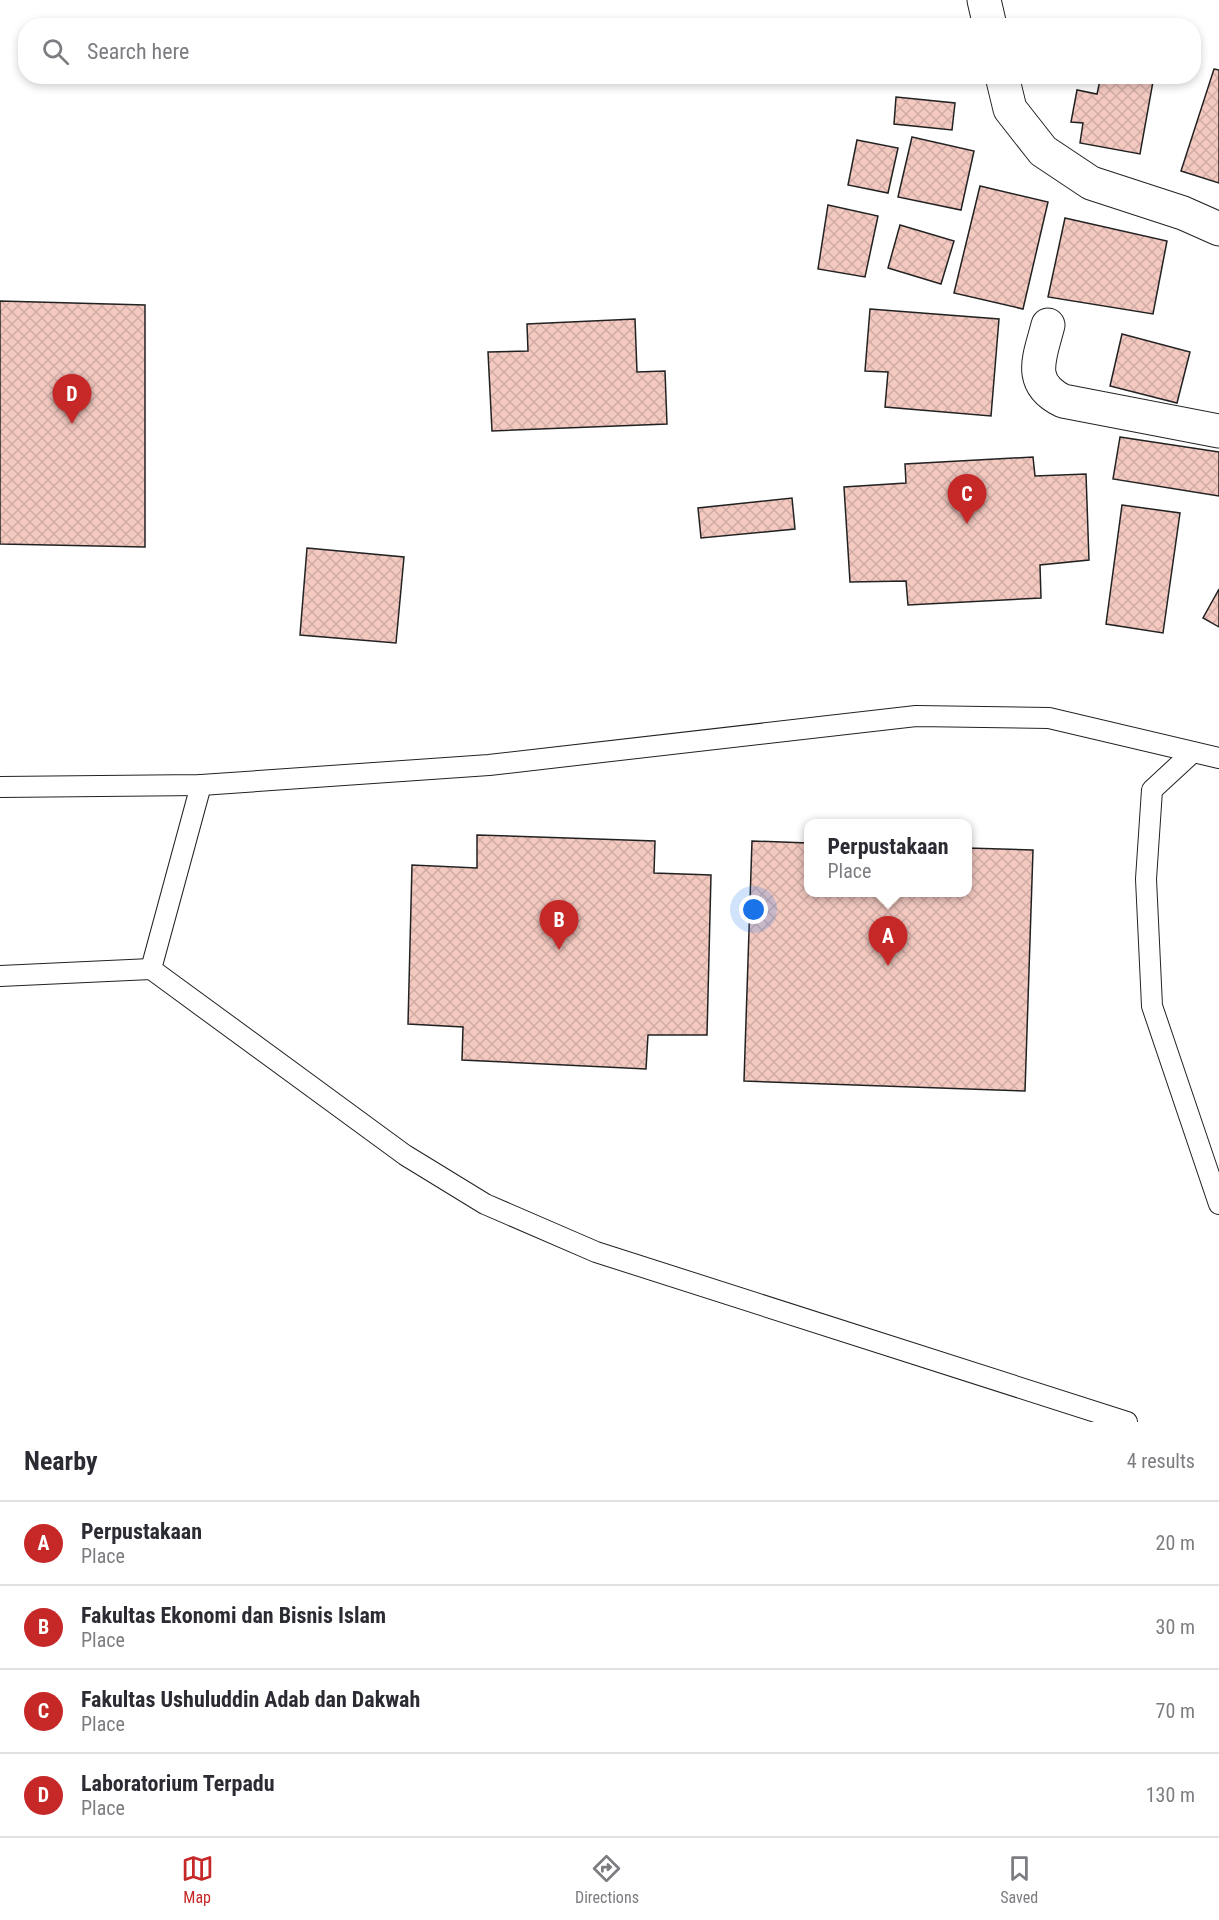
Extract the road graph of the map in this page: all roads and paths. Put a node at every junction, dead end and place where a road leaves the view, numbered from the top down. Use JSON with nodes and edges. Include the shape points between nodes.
{"nodes":[{"id":1,"x":984,"y":0,"type":"edge"},
{"id":2,"x":988,"y":18,"type":"edge"},
{"id":3,"x":1004,"y":84,"type":"edge"},
{"id":4,"x":1219,"y":229,"type":"edge"},
{"id":5,"x":1048,"y":325,"type":"dead end"},
{"id":6,"x":1219,"y":431,"type":"edge"},
{"id":7,"x":1192,"y":753,"type":"junction"},
{"id":8,"x":1219,"y":758,"type":"edge"},
{"id":9,"x":201,"y":785,"type":"junction"},
{"id":10,"x":0,"y":787,"type":"edge"},
{"id":11,"x":151,"y":969,"type":"junction"},
{"id":12,"x":0,"y":976,"type":"edge"},
{"id":13,"x":1219,"y":1204,"type":"edge"},
{"id":14,"x":1127,"y":1422,"type":"edge"}],
"edges":[{"from":1,"to":2,"type":"street"},
{"from":3,"to":4,"type":"street","via":[[1010,109],[1042,151],[1091,183]]},
{"from":5,"to":6,"type":"street","via":[[1039,377],[1048,393],[1063,401]]},
{"from":7,"to":8,"type":"lane"},
{"from":7,"to":9,"type":"lane","via":[[1049,718],[916,716],[489,765]]},
{"from":7,"to":13,"type":"lane","via":[[1152,790],[1146,879],[1152,1006]]},
{"from":9,"to":10,"type":"lane"},
{"from":9,"to":11,"type":"lane"},
{"from":11,"to":12,"type":"lane"},
{"from":11,"to":14,"type":"lane","via":[[405,1155],[485,1204],[596,1252]]}]}
